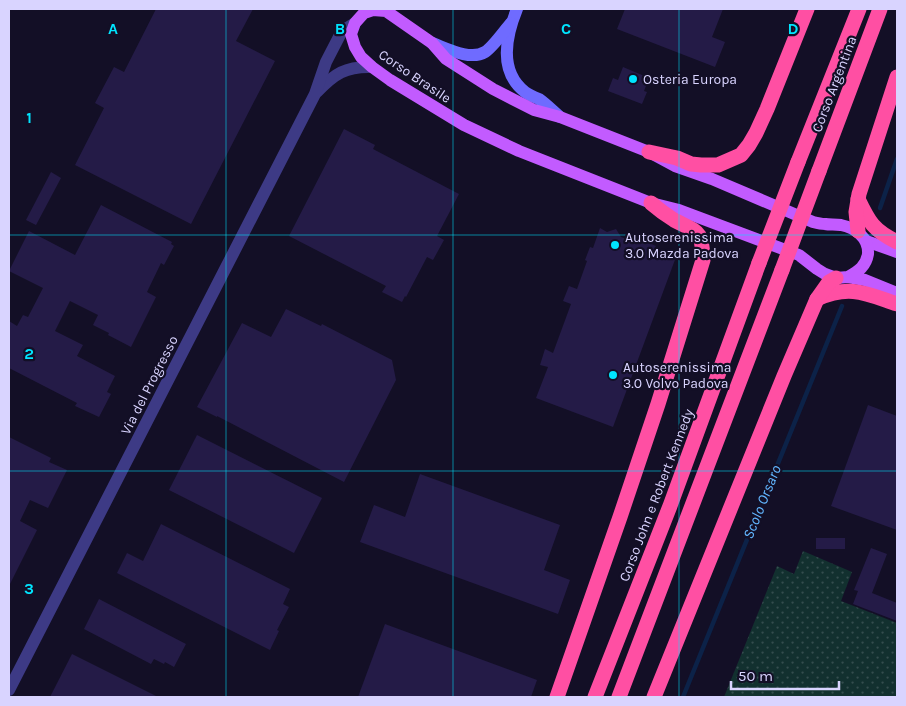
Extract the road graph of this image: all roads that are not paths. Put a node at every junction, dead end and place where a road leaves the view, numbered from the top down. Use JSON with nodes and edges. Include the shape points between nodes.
{"nodes":[{"id":1,"x":373,"y":9,"type":"edge"},
{"id":2,"x":807,"y":9,"type":"edge"},
{"id":3,"x":859,"y":9,"type":"edge"},
{"id":4,"x":880,"y":9,"type":"edge"},
{"id":5,"x":515,"y":15,"type":"edge"},
{"id":6,"x":355,"y":22,"type":"junction"},
{"id":7,"x":432,"y":43,"type":"junction"},
{"id":8,"x":372,"y":67,"type":"junction"},
{"id":9,"x":897,"y":77,"type":"edge"},
{"id":10,"x":315,"y":94,"type":"junction"},
{"id":11,"x":560,"y":117,"type":"junction"},
{"id":12,"x":650,"y":152,"type":"junction"},
{"id":13,"x":798,"y":162,"type":"joint"},
{"id":14,"x":858,"y":199,"type":"junction"},
{"id":15,"x":651,"y":203,"type":"junction"},
{"id":16,"x":862,"y":236,"type":"junction"},
{"id":17,"x":897,"y":242,"type":"edge"},
{"id":18,"x":897,"y":252,"type":"edge"},
{"id":19,"x":842,"y":277,"type":"junction"},
{"id":20,"x":897,"y":293,"type":"edge"},
{"id":21,"x":817,"y":299,"type":"junction"},
{"id":22,"x":897,"y":304,"type":"edge"},
{"id":23,"x":9,"y":690,"type":"edge"},
{"id":24,"x":557,"y":697,"type":"edge"},
{"id":25,"x":595,"y":697,"type":"edge"},
{"id":26,"x":619,"y":697,"type":"edge"},
{"id":27,"x":654,"y":697,"type":"edge"}],
"edges":[{"from":1,"to":6,"type":"main road"},
{"from":1,"to":7,"type":"main road","via":[[386,11]]},
{"from":2,"to":12,"type":"highway","via":[[767,109],[741,155],[718,165],[701,165]]},
{"from":3,"to":13,"type":"highway","name":"Corso Argentina"},
{"from":4,"to":26,"type":"highway","name":"Corso Argentina","bridge":true},
{"from":5,"to":7,"type":"street","via":[[495,42],[484,52],[473,56]]},
{"from":5,"to":11,"type":"street","via":[[506,50],[510,74],[526,93]]},
{"from":6,"to":8,"type":"main road","name":"Corso Brasile","via":[[351,34],[354,47]]},
{"from":6,"to":10,"type":"street","name":"Via del Progresso","via":[[342,31]]},
{"from":7,"to":11,"type":"main road","via":[[446,59],[493,89],[534,110]]},
{"from":8,"to":10,"type":"street","name":"Via del Progresso","via":[[338,73]]},
{"from":8,"to":15,"type":"main road","name":"Corso Brasile","via":[[464,125],[519,151]]},
{"from":9,"to":14,"type":"highway"},
{"from":10,"to":23,"type":"street","name":"Via del Progresso"},
{"from":11,"to":12,"type":"main road"},
{"from":12,"to":16,"type":"main road","via":[[675,166],[813,222],[840,224]]},
{"from":13,"to":25,"type":"highway","name":"Corso John e Robert Kennedy","bridge":true},
{"from":14,"to":16,"type":"highway","via":[[856,212]]},
{"from":14,"to":17,"type":"highway","via":[[870,222]]},
{"from":15,"to":19,"type":"main road","name":"Corso Brasile","via":[[679,210],[800,255],[825,274]]},
{"from":15,"to":24,"type":"highway","via":[[699,235],[703,260],[620,517]]},
{"from":16,"to":18,"type":"main road"},
{"from":16,"to":19,"type":"main road","via":[[868,249],[867,260],[861,269]]},
{"from":19,"to":20,"type":"main road","name":"Corso Brasile","via":[[866,280]]},
{"from":19,"to":21,"type":"highway","via":[[828,282]]},
{"from":21,"to":22,"type":"highway","via":[[842,291],[862,292]]},
{"from":21,"to":27,"type":"highway"}]}
